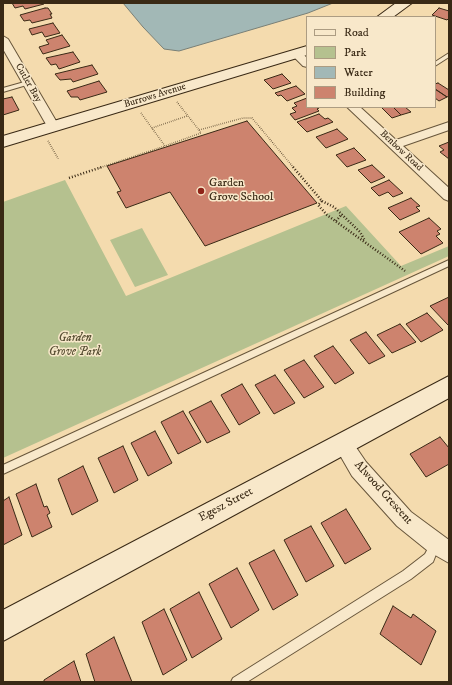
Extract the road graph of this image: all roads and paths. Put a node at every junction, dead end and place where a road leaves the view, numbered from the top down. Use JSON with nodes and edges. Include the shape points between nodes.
{"nodes":[{"id":1,"x":405,"y":3,"type":"edge"},
{"id":2,"x":386,"y":16,"type":"edge"},
{"id":3,"x":3,"y":39,"type":"edge"},
{"id":4,"x":449,"y":55,"type":"edge"},
{"id":5,"x":303,"y":56,"type":"edge"},
{"id":6,"x":436,"y":63,"type":"edge"},
{"id":7,"x":28,"y":83,"type":"junction"},
{"id":8,"x":3,"y":90,"type":"edge"},
{"id":9,"x":175,"y":100,"type":"dead end"},
{"id":10,"x":355,"y":108,"type":"edge"},
{"id":11,"x":139,"y":111,"type":"dead end"},
{"id":12,"x":188,"y":116,"type":"junction"},
{"id":13,"x":449,"y":126,"type":"edge"},
{"id":14,"x":152,"y":128,"type":"junction"},
{"id":15,"x":199,"y":130,"type":"junction"},
{"id":16,"x":50,"y":133,"type":"junction"},
{"id":17,"x":3,"y":142,"type":"edge"},
{"id":18,"x":394,"y":145,"type":"junction"},
{"id":19,"x":165,"y":146,"type":"junction"},
{"id":20,"x":59,"y":160,"type":"dead end"},
{"id":21,"x":69,"y":178,"type":"dead end"},
{"id":22,"x":449,"y":196,"type":"edge"},
{"id":23,"x":322,"y":201,"type":"junction"},
{"id":24,"x":342,"y":214,"type":"junction"},
{"id":25,"x":336,"y":221,"type":"junction"},
{"id":26,"x":366,"y":243,"type":"junction"},
{"id":27,"x":449,"y":263,"type":"edge"},
{"id":28,"x":411,"y":268,"type":"dead end"},
{"id":29,"x":449,"y":386,"type":"edge"},
{"id":30,"x":342,"y":442,"type":"junction"},
{"id":31,"x":3,"y":470,"type":"edge"},
{"id":32,"x":442,"y":548,"type":"edge"},
{"id":33,"x":3,"y":626,"type":"edge"},
{"id":34,"x":237,"y":682,"type":"edge"}],
"edges":[{"from":1,"to":2,"type":"street"},
{"from":3,"to":7,"type":"street","name":"Cutler Bay"},
{"from":4,"to":6,"type":"lane"},
{"from":5,"to":16,"type":"street","name":"Burrows Avenue"},
{"from":7,"to":8,"type":"lane"},
{"from":7,"to":16,"type":"street","name":"Cutler Bay"},
{"from":9,"to":12,"type":"path"},
{"from":10,"to":18,"type":"street","name":"Benbow Road"},
{"from":11,"to":14,"type":"path"},
{"from":12,"to":14,"type":"path"},
{"from":12,"to":15,"type":"path"},
{"from":13,"to":18,"type":"street"},
{"from":14,"to":19,"type":"path"},
{"from":15,"to":19,"type":"path","via":[[201,133]]},
{"from":15,"to":23,"type":"path","via":[[252,118]]},
{"from":16,"to":17,"type":"street","name":"Burrows Avenue"},
{"from":16,"to":20,"type":"path"},
{"from":18,"to":22,"type":"street","name":"Benbow Road"},
{"from":19,"to":21,"type":"path"},
{"from":23,"to":24,"type":"path"},
{"from":23,"to":25,"type":"path","via":[[318,205]]},
{"from":24,"to":25,"type":"path"},
{"from":24,"to":26,"type":"path","via":[[360,232]]},
{"from":25,"to":26,"type":"path"},
{"from":26,"to":28,"type":"path","via":[[404,271]]},
{"from":27,"to":31,"type":"lane"},
{"from":29,"to":30,"type":"street","name":"Egesz Street"},
{"from":30,"to":32,"type":"street","name":"Alwood Crescent","via":[[359,469],[404,519]]},
{"from":30,"to":33,"type":"street","name":"Egesz Street"},
{"from":32,"to":34,"type":"lane","via":[[407,575]]}]}
